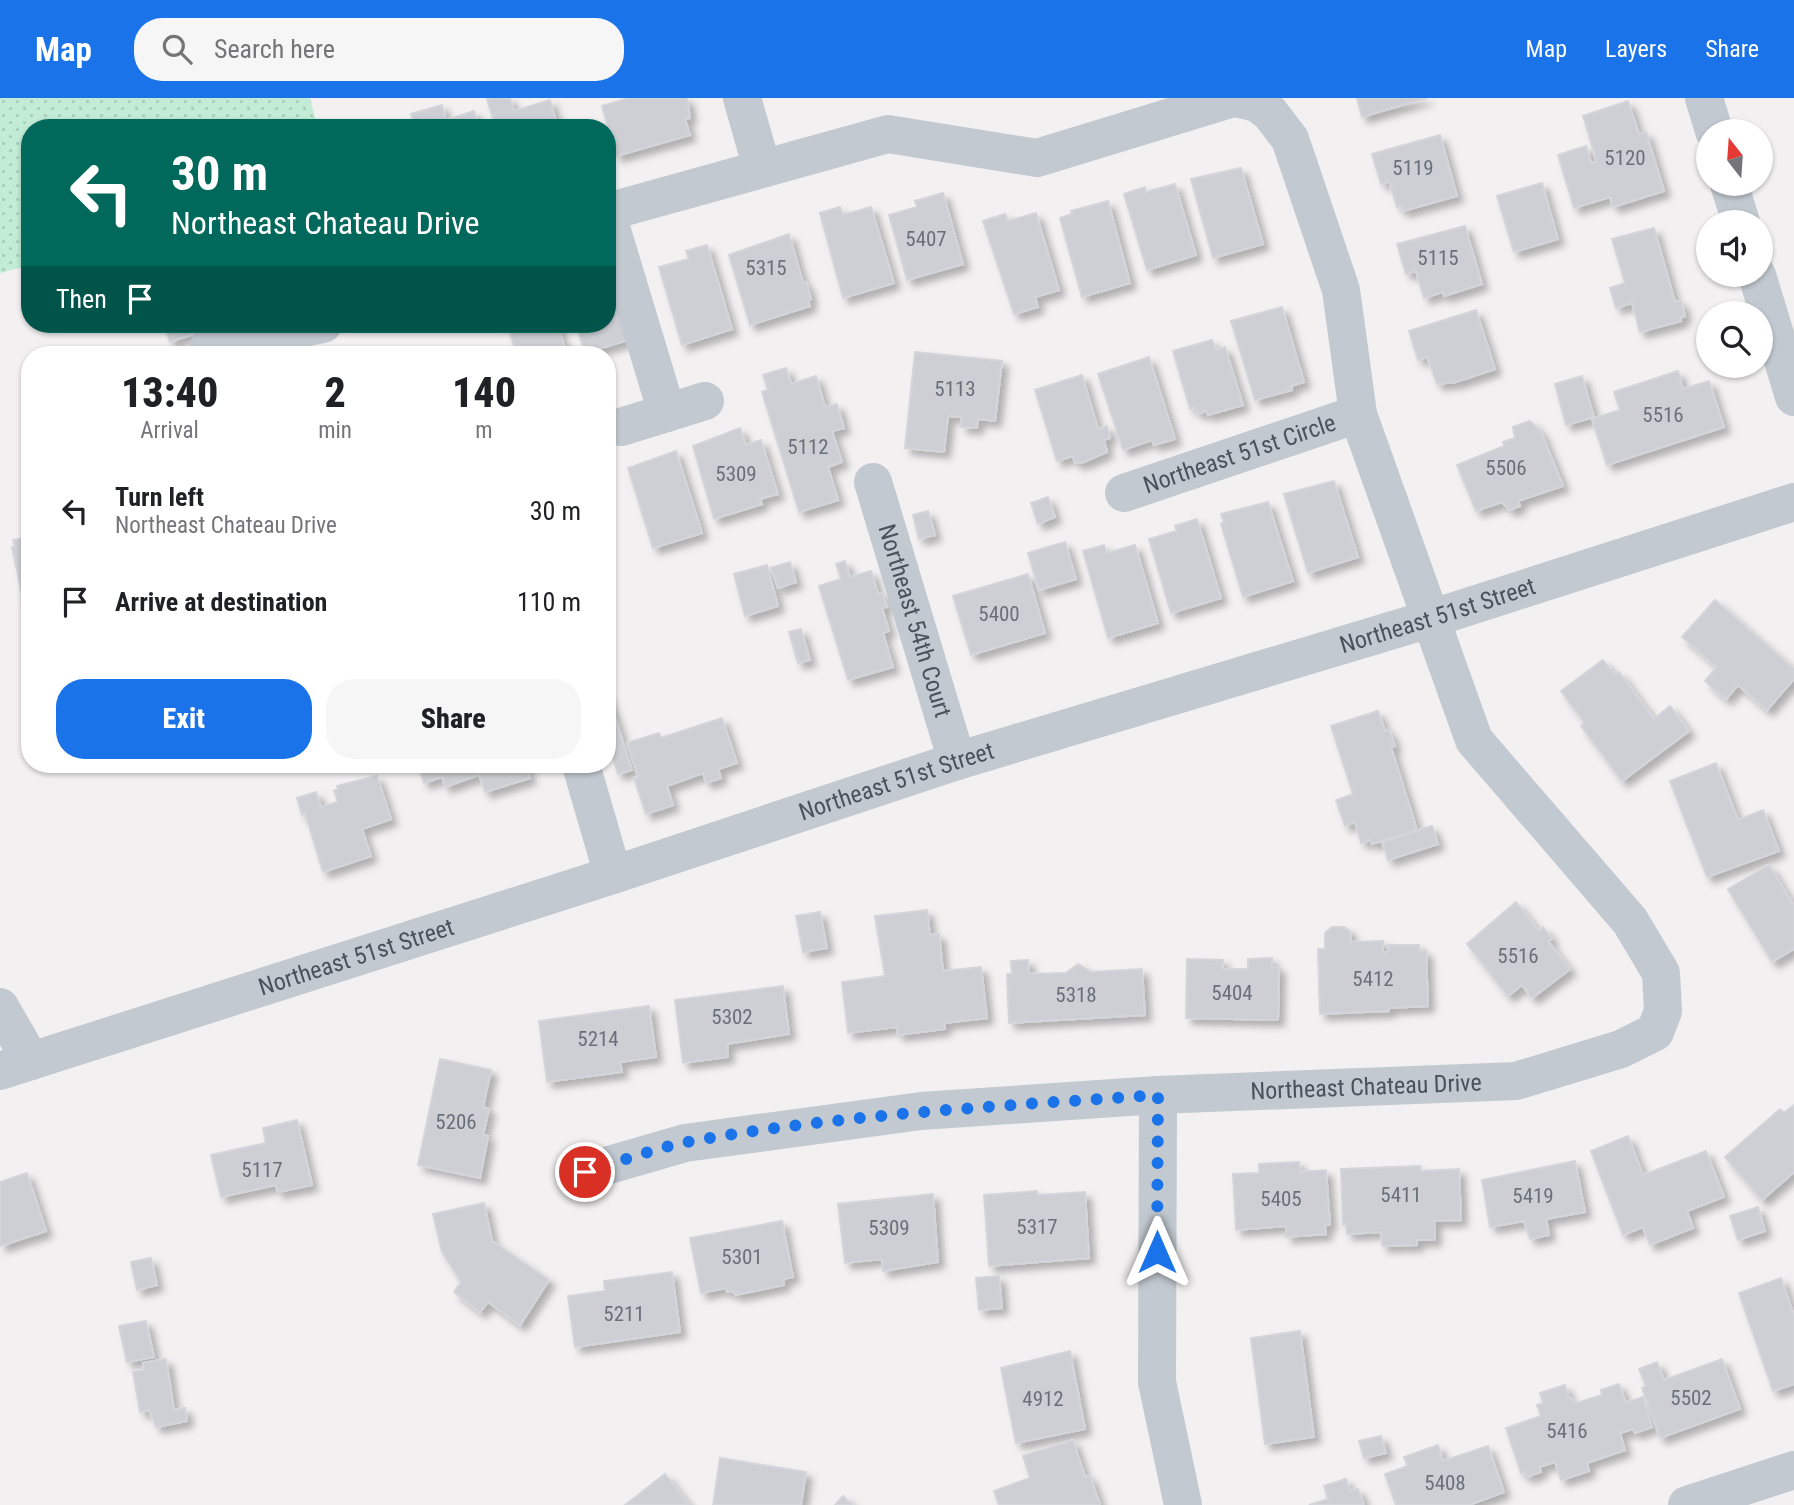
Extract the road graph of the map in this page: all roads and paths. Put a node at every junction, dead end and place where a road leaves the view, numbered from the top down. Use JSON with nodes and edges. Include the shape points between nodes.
{"nodes":[{"id":1,"x":742,"y":98,"type":"edge"},
{"id":2,"x":1234,"y":98,"type":"edge"},
{"id":3,"x":1704,"y":98,"type":"edge"},
{"id":4,"x":1710,"y":119,"type":"edge"},
{"id":5,"x":762,"y":168,"type":"junction"},
{"id":6,"x":616,"y":210,"type":"edge"},
{"id":7,"x":616,"y":243,"type":"edge"},
{"id":8,"x":1761,"y":287,"type":"edge"},
{"id":9,"x":276,"y":333,"type":"edge"},
{"id":10,"x":209,"y":346,"type":"dead end"},
{"id":11,"x":1794,"y":397,"type":"edge"},
{"id":12,"x":705,"y":401,"type":"dead end"},
{"id":13,"x":667,"y":413,"type":"junction"},
{"id":14,"x":1358,"y":415,"type":"junction"},
{"id":15,"x":621,"y":427,"type":"dead end"},
{"id":16,"x":873,"y":482,"type":"dead end"},
{"id":17,"x":1124,"y":493,"type":"dead end"},
{"id":18,"x":1794,"y":502,"type":"edge"},
{"id":19,"x":1433,"y":618,"type":"junction"},
{"id":20,"x":957,"y":761,"type":"junction"},
{"id":21,"x":584,"y":773,"type":"edge"},
{"id":22,"x":613,"y":875,"type":"junction"},
{"id":23,"x":0,"y":1007,"type":"edge"},
{"id":24,"x":15,"y":1066,"type":"edge"},
{"id":25,"x":1158,"y":1095,"type":"junction"},
{"id":26,"x":585,"y":1172,"type":"dead end"},
{"id":27,"x":1794,"y":1470,"type":"edge"},
{"id":28,"x":1183,"y":1505,"type":"edge"},
{"id":29,"x":1687,"y":1505,"type":"edge"}],
"edges":[{"from":1,"to":5,"type":"street"},
{"from":2,"to":5,"type":"street","via":[[1037,158],[888,134]]},
{"from":2,"to":14,"type":"street","name":"Northeast Chateau Drive","via":[[1257,103],[1290,139],[1341,290]]},
{"from":3,"to":4,"type":"street"},
{"from":5,"to":6,"type":"street"},
{"from":7,"to":13,"type":"street"},
{"from":8,"to":11,"type":"street"},
{"from":9,"to":10,"type":"street"},
{"from":12,"to":13,"type":"street"},
{"from":13,"to":15,"type":"street"},
{"from":14,"to":17,"type":"street","name":"Northeast 51st Circle"},
{"from":14,"to":19,"type":"street","name":"Northeast Chateau Drive"},
{"from":16,"to":20,"type":"street","name":"Northeast 54th Court"},
{"from":18,"to":19,"type":"street","name":"Northeast 51st Street"},
{"from":19,"to":20,"type":"street","name":"Northeast 51st Street"},
{"from":19,"to":25,"type":"street","name":"Northeast Chateau Drive","via":[[1474,740],[1630,921],[1661,972],[1663,1011],[1655,1032],[1621,1049],[1516,1081]]},
{"from":20,"to":22,"type":"street","name":"Northeast 51st Street"},
{"from":21,"to":22,"type":"street"},
{"from":22,"to":24,"type":"street","name":"Northeast 51st Street"},
{"from":23,"to":24,"type":"street"},
{"from":25,"to":26,"type":"street","name":"Northeast Chateau Drive","via":[[856,1119],[685,1143]]},
{"from":25,"to":28,"type":"street","via":[[1157,1382]]},
{"from":27,"to":29,"type":"street"}]}
